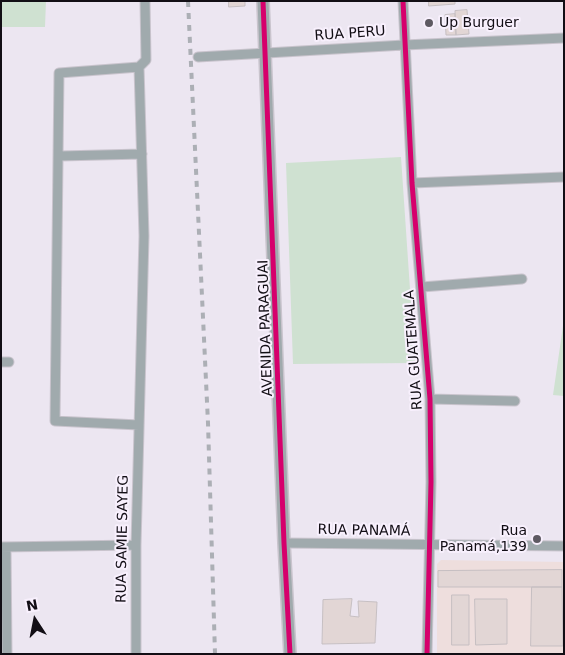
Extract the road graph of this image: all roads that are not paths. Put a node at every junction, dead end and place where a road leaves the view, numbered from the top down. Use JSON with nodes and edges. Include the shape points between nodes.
{"nodes":[{"id":1,"x":146,"y":1,"type":"edge"},
{"id":2,"x":263,"y":1,"type":"edge"},
{"id":3,"x":403,"y":1,"type":"edge"},
{"id":4,"x":564,"y":38,"type":"edge"},
{"id":5,"x":404,"y":45,"type":"junction"},
{"id":6,"x":266,"y":54,"type":"junction"},
{"id":7,"x":198,"y":57,"type":"dead end"},
{"id":8,"x":139,"y":67,"type":"junction"},
{"id":9,"x":142,"y":154,"type":"junction"},
{"id":10,"x":60,"y":156,"type":"junction"},
{"id":11,"x":564,"y":177,"type":"edge"},
{"id":12,"x":412,"y":183,"type":"junction"},
{"id":13,"x":522,"y":279,"type":"dead end"},
{"id":14,"x":422,"y":287,"type":"junction"},
{"id":15,"x":430,"y":399,"type":"junction"},
{"id":16,"x":515,"y":401,"type":"dead end"},
{"id":17,"x":139,"y":425,"type":"junction"},
{"id":18,"x":284,"y":543,"type":"junction"},
{"id":19,"x":136,"y":545,"type":"junction"},
{"id":20,"x":429,"y":546,"type":"junction"},
{"id":21,"x":564,"y":546,"type":"edge"},
{"id":22,"x":4,"y":547,"type":"edge"},
{"id":23,"x":7,"y":654,"type":"edge"},
{"id":24,"x":136,"y":654,"type":"edge"},
{"id":25,"x":290,"y":654,"type":"edge"},
{"id":26,"x":427,"y":654,"type":"edge"}],
"edges":[{"from":1,"to":8,"type":"street","name":"RUA SAMIE SAYEG","via":[[146,60]]},
{"from":2,"to":6,"type":"street","name":"AVENIDA PARAGUAI"},
{"from":3,"to":5,"type":"street","name":"RUA GUATEMALA"},
{"from":4,"to":5,"type":"street","name":"RUA PERU"},
{"from":5,"to":6,"type":"street","name":"RUA PERU"},
{"from":5,"to":12,"type":"street","name":"RUA GUATEMALA"},
{"from":6,"to":7,"type":"street","name":"RUA PERU"},
{"from":6,"to":18,"type":"street","name":"AVENIDA PARAGUAI"},
{"from":8,"to":9,"type":"street","name":"RUA SAMIE SAYEG"},
{"from":8,"to":10,"type":"street","via":[[59,73]]},
{"from":9,"to":10,"type":"street"},
{"from":9,"to":17,"type":"street","name":"RUA SAMIE SAYEG","via":[[144,236]]},
{"from":10,"to":17,"type":"street","via":[[55,421]]},
{"from":11,"to":12,"type":"street"},
{"from":12,"to":14,"type":"street","name":"RUA GUATEMALA"},
{"from":13,"to":14,"type":"street"},
{"from":14,"to":15,"type":"street","name":"RUA GUATEMALA"},
{"from":15,"to":16,"type":"street"},
{"from":15,"to":20,"type":"street","name":"RUA GUATEMALA"},
{"from":17,"to":19,"type":"street","name":"RUA SAMIE SAYEG"},
{"from":18,"to":20,"type":"street","name":"RUA PANAMÁ"},
{"from":18,"to":25,"type":"street","name":"AVENIDA PARAGUAI"},
{"from":19,"to":22,"type":"street"},
{"from":19,"to":24,"type":"street","name":"RUA SAMIE SAYEG"},
{"from":20,"to":21,"type":"street","name":"RUA PANAMÁ"},
{"from":20,"to":26,"type":"street","name":"RUA GUATEMALA"},
{"from":22,"to":23,"type":"street"}]}
